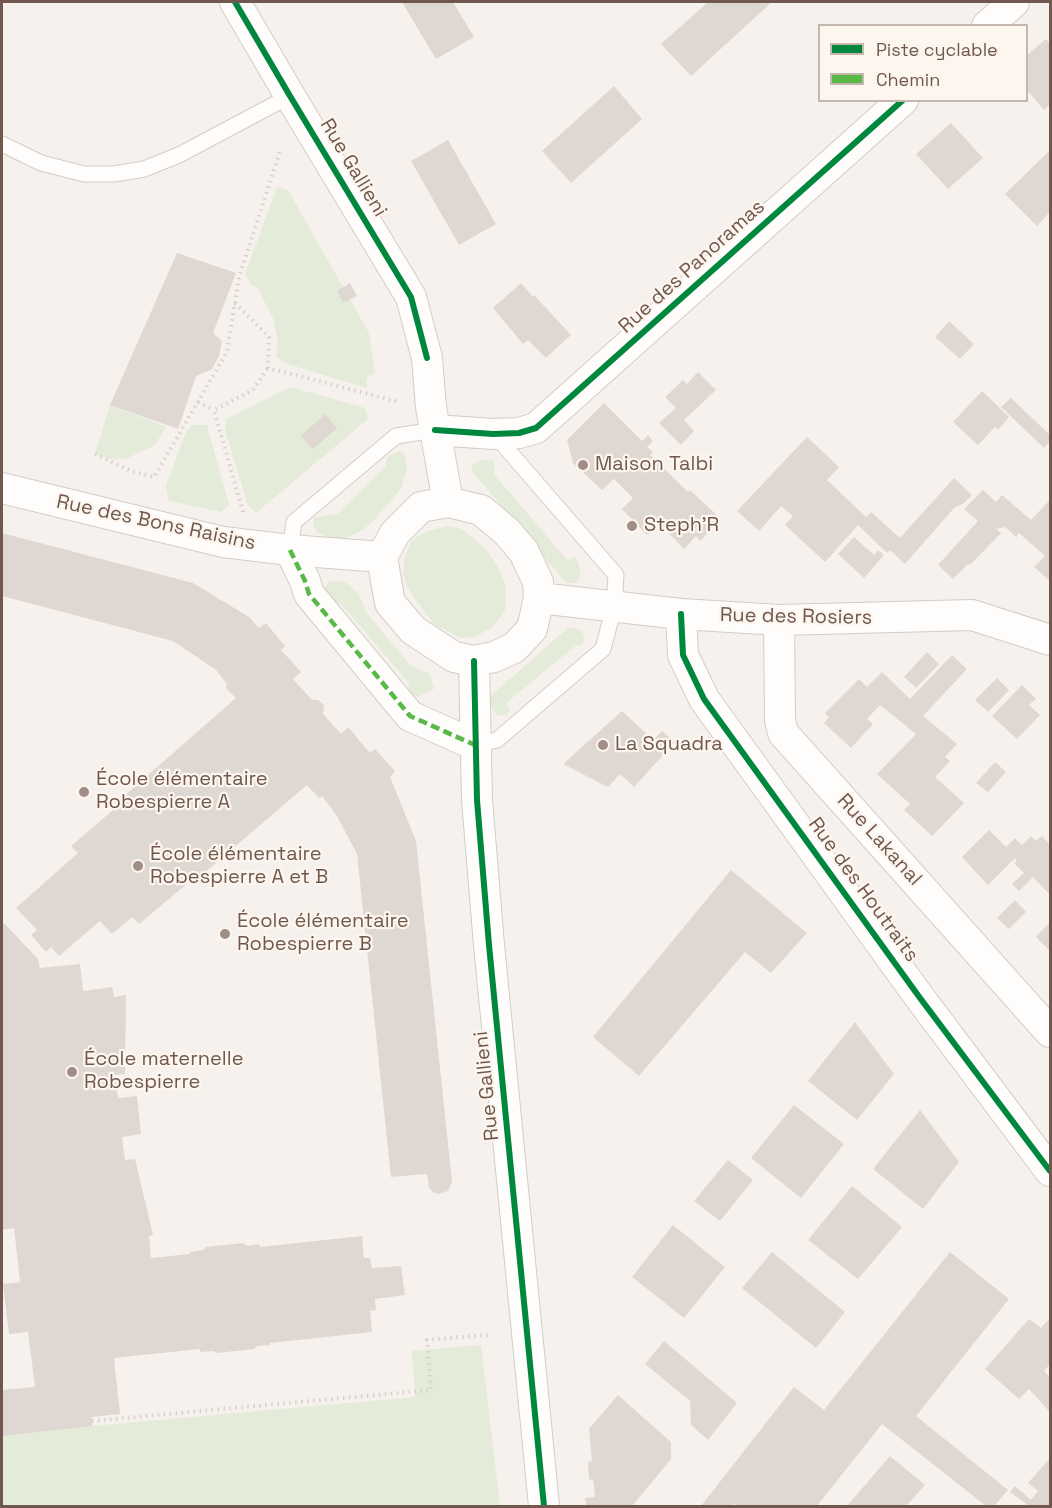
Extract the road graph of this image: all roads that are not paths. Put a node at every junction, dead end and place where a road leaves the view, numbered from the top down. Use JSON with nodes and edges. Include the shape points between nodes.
{"nodes":[{"id":1,"x":235,"y":2,"type":"edge"},
{"id":2,"x":1014,"y":2,"type":"edge"},
{"id":3,"x":989,"y":24,"type":"edge"},
{"id":4,"x":290,"y":96,"type":"junction"},
{"id":5,"x":901,"y":102,"type":"edge"},
{"id":6,"x":2,"y":144,"type":"edge"},
{"id":7,"x":435,"y":430,"type":"junction"},
{"id":8,"x":493,"y":434,"type":"junction"},
{"id":9,"x":2,"y":488,"type":"edge"},
{"id":10,"x":448,"y":502,"type":"junction"},
{"id":11,"x":290,"y":550,"type":"junction"},
{"id":12,"x":382,"y":558,"type":"junction"},
{"id":13,"x":539,"y":598,"type":"junction"},
{"id":14,"x":614,"y":607,"type":"junction"},
{"id":15,"x":681,"y":614,"type":"junction"},
{"id":16,"x":779,"y":620,"type":"junction"},
{"id":17,"x":1050,"y":640,"type":"edge"},
{"id":18,"x":474,"y":661,"type":"junction"},
{"id":19,"x":476,"y":745,"type":"junction"},
{"id":20,"x":1050,"y":1032,"type":"edge"},
{"id":21,"x":1050,"y":1171,"type":"edge"},
{"id":22,"x":544,"y":1506,"type":"edge"}],
"edges":[{"from":1,"to":4,"type":"street","name":"Rue Gallieni"},
{"from":2,"to":3,"type":"street"},
{"from":4,"to":6,"type":"lane","via":[[179,155],[144,169],[84,174],[41,163]]},
{"from":4,"to":7,"type":"street","name":"Rue Gallieni","via":[[411,297],[427,358]]},
{"from":5,"to":8,"type":"street","name":"Rue des Panoramas","via":[[536,428]]},
{"from":7,"to":8,"type":"street","name":"Rue des Panoramas"},
{"from":7,"to":10,"type":"street","name":"Rue Gallieni"},
{"from":7,"to":11,"type":"lane","via":[[396,436],[294,522]]},
{"from":8,"to":14,"type":"lane","via":[[616,575]]},
{"from":9,"to":11,"type":"street","name":"Rue des Bons Raisins","via":[[223,542]]},
{"from":10,"to":12,"type":"street","via":[[421,507],[395,533]]},
{"from":10,"to":13,"type":"street","via":[[482,510],[507,532],[524,552],[538,582]]},
{"from":11,"to":12,"type":"street","name":"Rue des Bons Raisins"},
{"from":11,"to":19,"type":"street","via":[[309,594],[410,716]]},
{"from":12,"to":18,"type":"street","via":[[390,603],[413,630],[454,657]]},
{"from":13,"to":14,"type":"street","name":"Rue des Rosiers"},
{"from":13,"to":18,"type":"street","via":[[532,629],[514,648]]},
{"from":14,"to":15,"type":"street","name":"Rue des Rosiers"},
{"from":14,"to":19,"type":"lane","via":[[603,649],[497,740]]},
{"from":15,"to":16,"type":"street","name":"Rue des Rosiers"},
{"from":15,"to":21,"type":"street","name":"Rue des Houtraits","via":[[683,655],[704,699]]},
{"from":16,"to":17,"type":"street","name":"Rue des Rosiers","via":[[972,615]]},
{"from":16,"to":20,"type":"street","name":"Rue Lakanal","via":[[783,732]]},
{"from":18,"to":19,"type":"street","name":"Rue Gallieni"},
{"from":19,"to":22,"type":"street","name":"Rue Gallieni","via":[[493,988]]}]}
